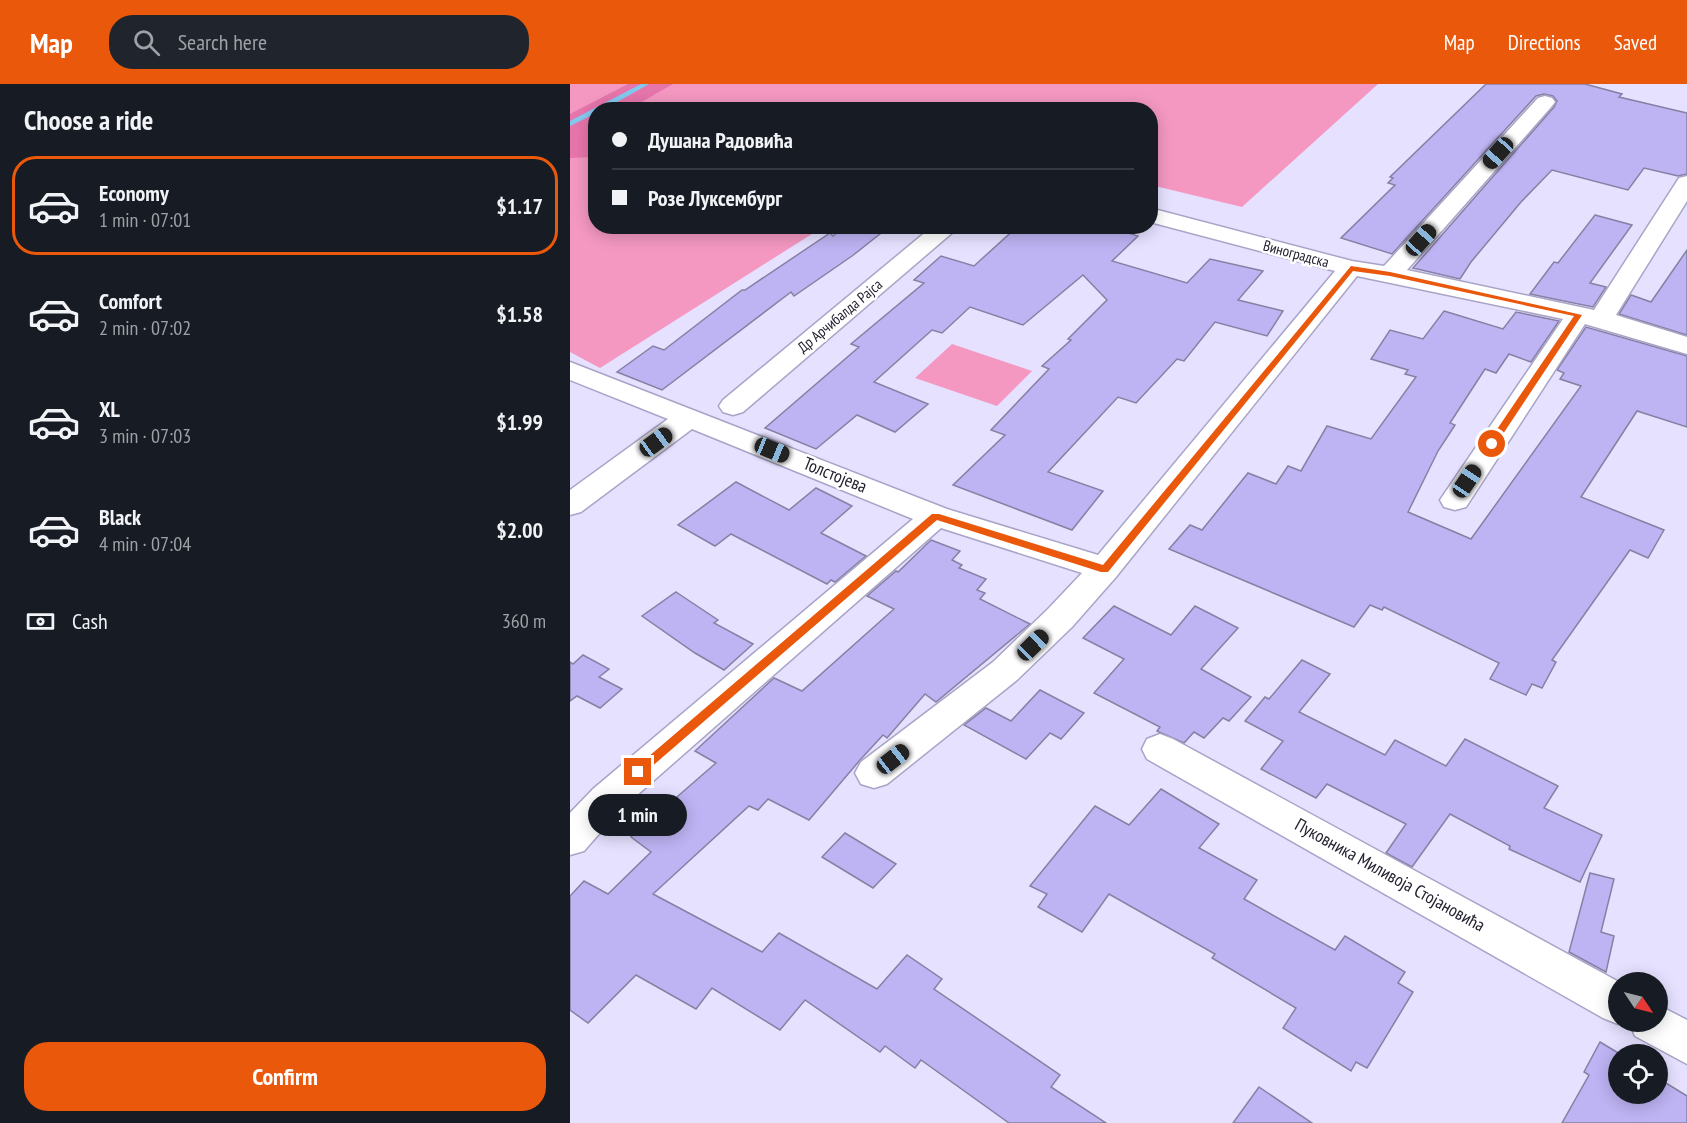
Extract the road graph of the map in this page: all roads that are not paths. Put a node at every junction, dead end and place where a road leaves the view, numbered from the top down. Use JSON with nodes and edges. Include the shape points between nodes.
{"nodes":[{"id":1,"x":1545,"y":102,"type":"dead end"},
{"id":2,"x":1687,"y":183,"type":"edge"},
{"id":3,"x":1158,"y":217,"type":"edge"},
{"id":4,"x":938,"y":234,"type":"edge"},
{"id":5,"x":1351,"y":268,"type":"junction"},
{"id":6,"x":1390,"y":274,"type":"junction"},
{"id":7,"x":1589,"y":317,"type":"junction"},
{"id":8,"x":1687,"y":346,"type":"edge"},
{"id":9,"x":570,"y":370,"type":"edge"},
{"id":10,"x":733,"y":406,"type":"dead end"},
{"id":11,"x":690,"y":417,"type":"junction"},
{"id":12,"x":1455,"y":500,"type":"dead end"},
{"id":13,"x":570,"y":505,"type":"edge"},
{"id":14,"x":936,"y":516,"type":"junction"},
{"id":15,"x":1105,"y":569,"type":"junction"},
{"id":16,"x":1160,"y":749,"type":"dead end"},
{"id":17,"x":874,"y":773,"type":"dead end"},
{"id":18,"x":570,"y":839,"type":"edge"},
{"id":19,"x":1608,"y":998,"type":"edge"},
{"id":20,"x":1668,"y":1032,"type":"edge"},
{"id":21,"x":1687,"y":1043,"type":"edge"}],
"edges":[{"from":1,"to":6,"type":"street"},
{"from":2,"to":7,"type":"street"},
{"from":3,"to":5,"type":"street","name":"Виноградска"},
{"from":4,"to":10,"type":"street","name":"Др Арчибалда Рајса"},
{"from":5,"to":6,"type":"street","name":"Виноградска"},
{"from":5,"to":15,"type":"street"},
{"from":6,"to":7,"type":"street","name":"Виноградска"},
{"from":7,"to":8,"type":"street","name":"Виноградска"},
{"from":7,"to":12,"type":"street"},
{"from":9,"to":11,"type":"street","name":"Толстојева"},
{"from":11,"to":13,"type":"street"},
{"from":11,"to":14,"type":"street","name":"Толстојева"},
{"from":14,"to":15,"type":"street","name":"Толстојева"},
{"from":14,"to":18,"type":"street","via":[[606,800]]},
{"from":15,"to":17,"type":"street","via":[[1005,671]]},
{"from":16,"to":19,"type":"street","name":"Пуковника Миливоја Стојановића"},
{"from":20,"to":21,"type":"street"}]}
